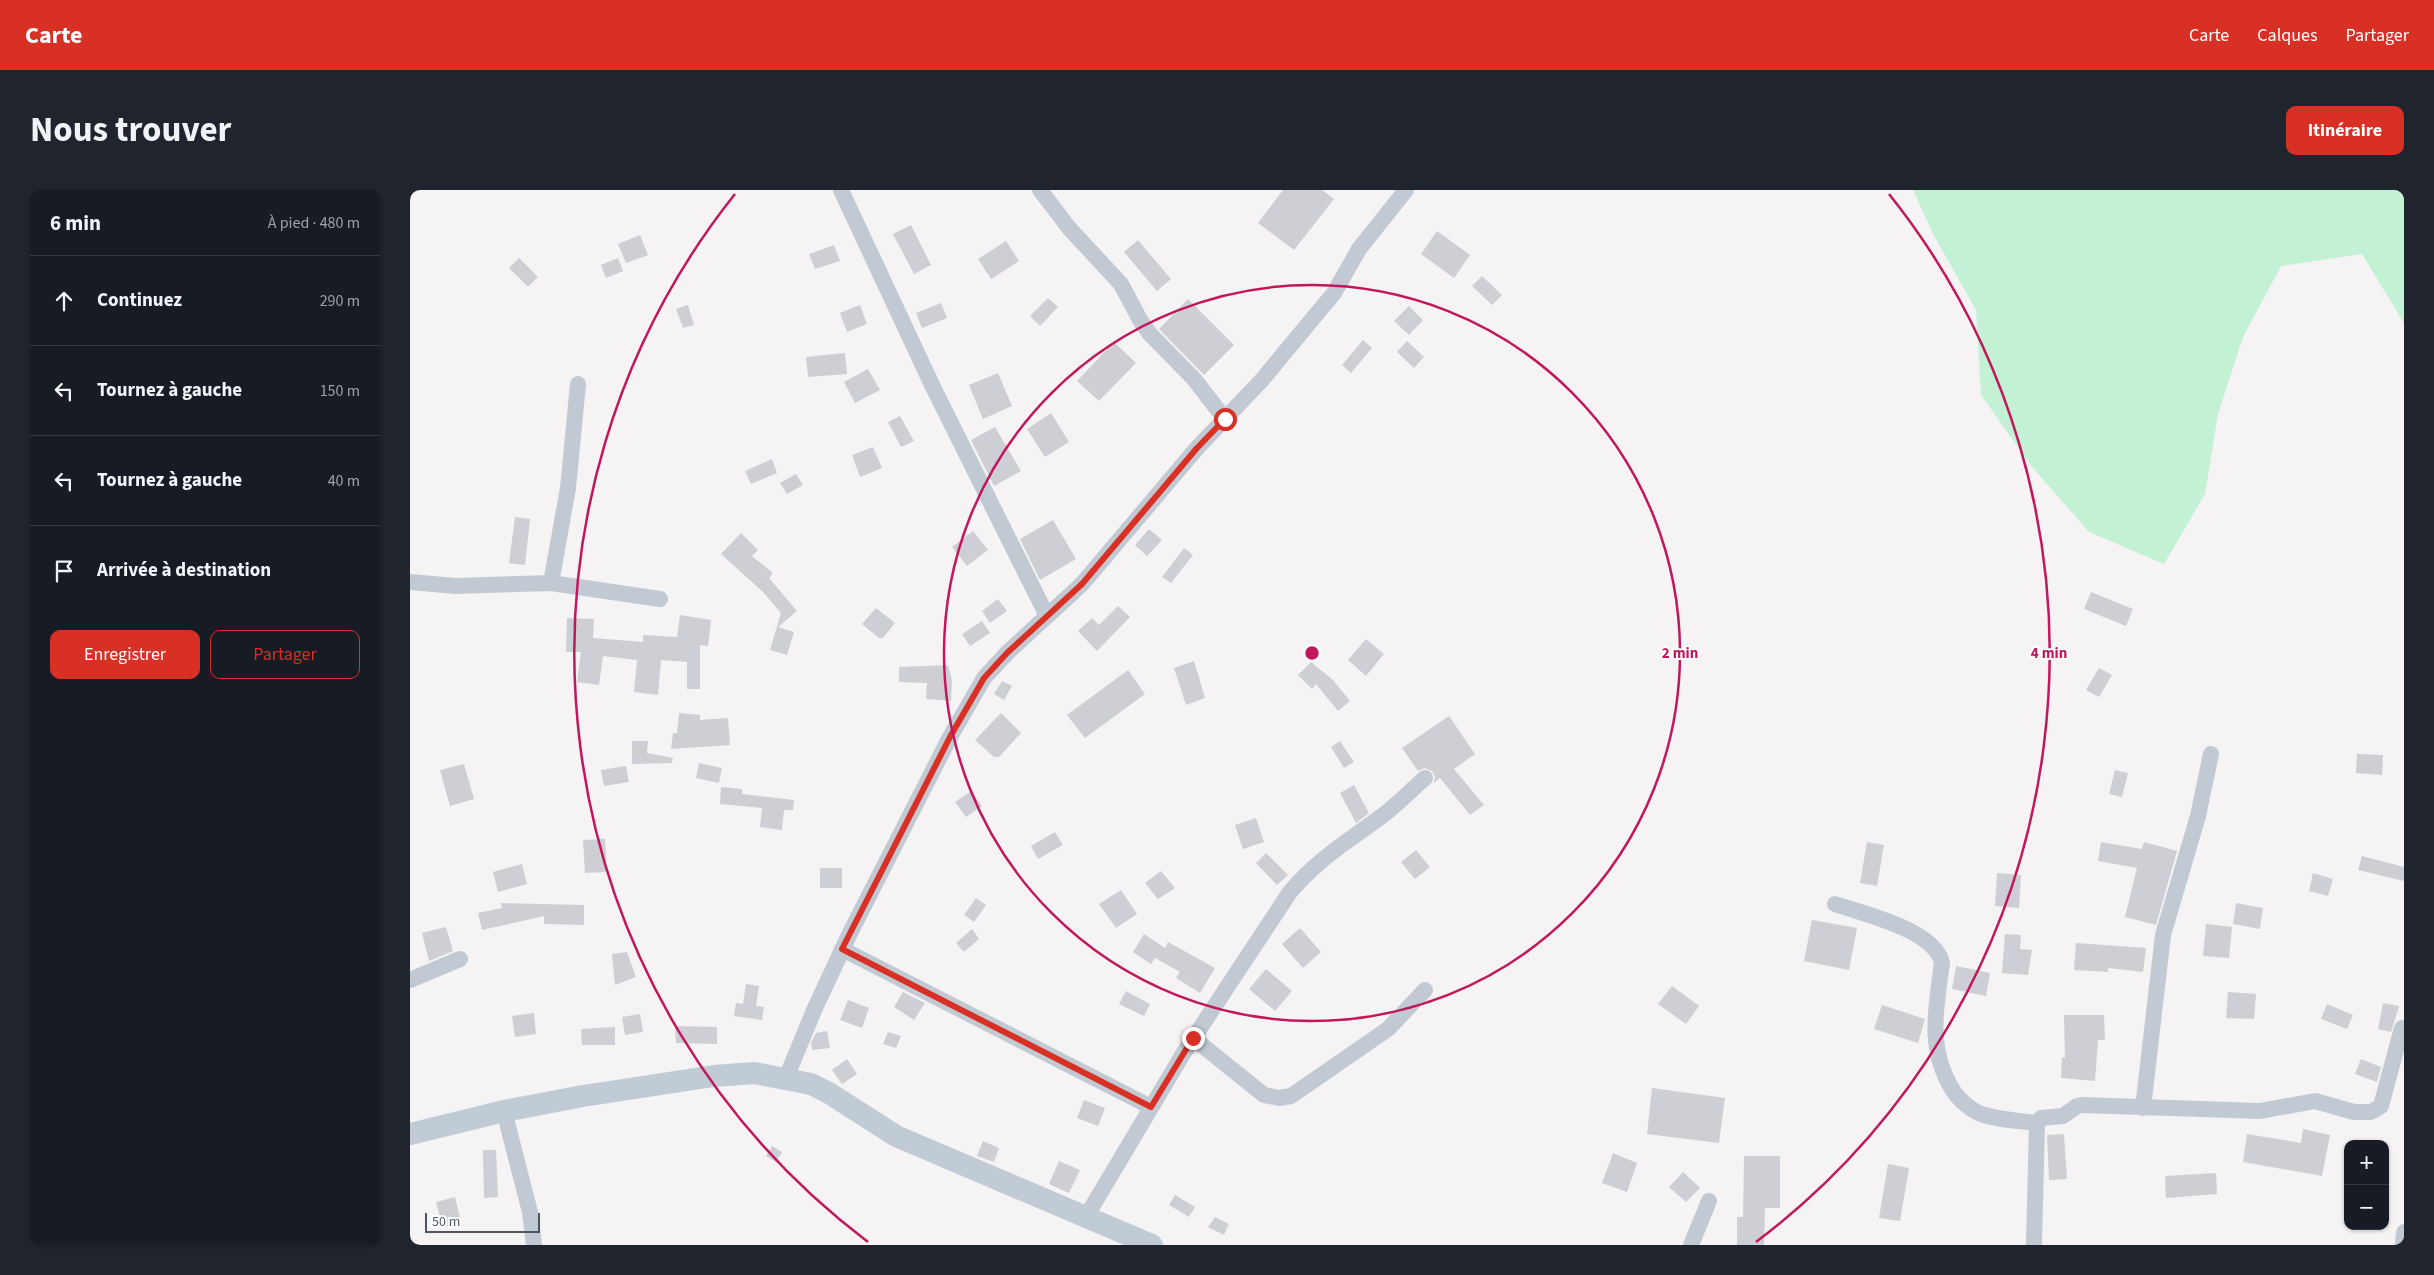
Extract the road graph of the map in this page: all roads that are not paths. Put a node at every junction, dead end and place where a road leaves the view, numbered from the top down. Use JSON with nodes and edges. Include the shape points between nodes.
{"nodes":[{"id":1,"x":841,"y":190,"type":"edge"},
{"id":2,"x":1040,"y":190,"type":"edge"},
{"id":3,"x":1406,"y":190,"type":"edge"},
{"id":4,"x":578,"y":384,"type":"dead end"},
{"id":5,"x":1225,"y":419,"type":"junction"},
{"id":6,"x":410,"y":582,"type":"edge"},
{"id":7,"x":551,"y":583,"type":"junction"},
{"id":8,"x":660,"y":599,"type":"dead end"},
{"id":9,"x":1047,"y":616,"type":"junction"},
{"id":10,"x":2211,"y":754,"type":"dead end"},
{"id":11,"x":1425,"y":778,"type":"dead end"},
{"id":12,"x":1835,"y":904,"type":"dead end"},
{"id":13,"x":842,"y":949,"type":"junction"},
{"id":14,"x":460,"y":959,"type":"dead end"},
{"id":15,"x":410,"y":980,"type":"edge"},
{"id":16,"x":1425,"y":990,"type":"dead end"},
{"id":17,"x":2402,"y":1028,"type":"dead end"},
{"id":18,"x":1193,"y":1038,"type":"junction"},
{"id":19,"x":786,"y":1078,"type":"junction"},
{"id":20,"x":1151,"y":1107,"type":"junction"},
{"id":21,"x":2143,"y":1108,"type":"junction"},
{"id":22,"x":504,"y":1111,"type":"junction"},
{"id":23,"x":2036,"y":1123,"type":"junction"},
{"id":24,"x":410,"y":1134,"type":"edge"},
{"id":25,"x":1710,"y":1201,"type":"dead end"},
{"id":26,"x":1086,"y":1217,"type":"junction"},
{"id":27,"x":2404,"y":1232,"type":"edge"},
{"id":28,"x":534,"y":1245,"type":"edge"},
{"id":29,"x":1152,"y":1245,"type":"edge"},
{"id":30,"x":1691,"y":1245,"type":"edge"},
{"id":31,"x":2034,"y":1245,"type":"edge"},
{"id":32,"x":2403,"y":1245,"type":"edge"}],
"edges":[{"from":1,"to":9,"type":"street","via":[[933,387]]},
{"from":2,"to":5,"type":"street","via":[[1069,228],[1122,284],[1150,334],[1194,379]]},
{"from":3,"to":5,"type":"street","via":[[1360,249],[1334,293]]},
{"from":4,"to":7,"type":"street","via":[[568,488]]},
{"from":5,"to":9,"type":"street","via":[[1082,584]]},
{"from":6,"to":7,"type":"street","via":[[455,586]]},
{"from":7,"to":8,"type":"street"},
{"from":9,"to":13,"type":"street","via":[[984,678],[950,737]]},
{"from":10,"to":21,"type":"street","via":[[2198,816],[2163,935]]},
{"from":11,"to":18,"type":"street","via":[[1383,815],[1309,870],[1267,925]]},
{"from":12,"to":23,"type":"street","via":[[1906,929],[1934,947],[1942,963],[1935,1048],[1943,1074],[1955,1094],[1982,1115]]},
{"from":13,"to":19,"type":"street"},
{"from":13,"to":20,"type":"street"},
{"from":14,"to":15,"type":"street"},
{"from":16,"to":18,"type":"street","via":[[1388,1029],[1291,1096],[1264,1095]]},
{"from":17,"to":21,"type":"street","via":[[2381,1106],[2371,1112],[2354,1112],[2316,1101],[2260,1111]]},
{"from":18,"to":20,"type":"street"},
{"from":19,"to":22,"type":"main road","via":[[754,1073],[714,1076]]},
{"from":19,"to":26,"type":"main road","via":[[811,1084],[829,1093],[896,1136]]},
{"from":20,"to":26,"type":"street"},
{"from":21,"to":23,"type":"street","via":[[2082,1105],[2063,1116],[2042,1118]]},
{"from":22,"to":24,"type":"main road"},
{"from":22,"to":28,"type":"street","via":[[530,1212]]},
{"from":23,"to":31,"type":"street"},
{"from":25,"to":30,"type":"street"},
{"from":26,"to":29,"type":"main road"},
{"from":27,"to":32,"type":"street"}]}
